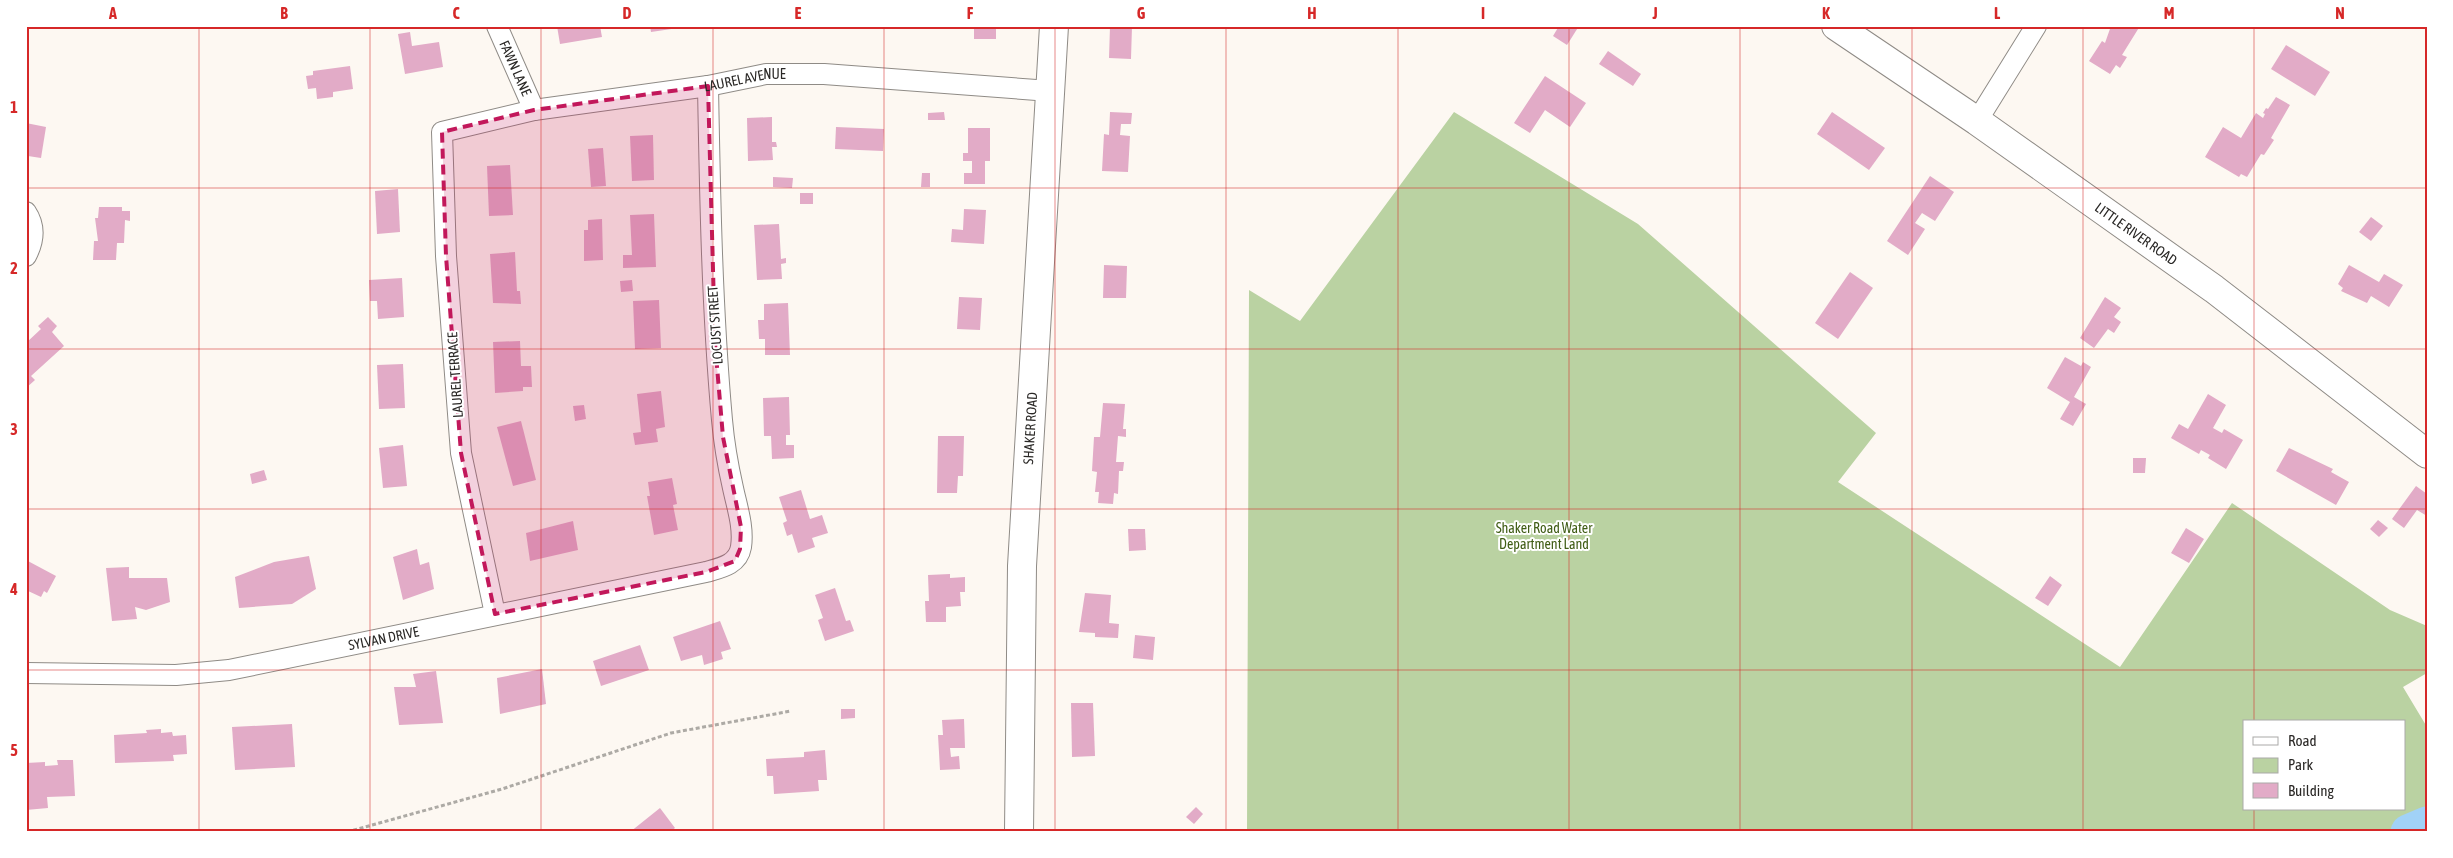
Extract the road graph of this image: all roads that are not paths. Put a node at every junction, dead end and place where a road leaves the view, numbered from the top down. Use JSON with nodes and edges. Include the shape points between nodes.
{"nodes":[{"id":1,"x":497,"y":26,"type":"edge"},
{"id":2,"x":1054,"y":26,"type":"edge"},
{"id":3,"x":1836,"y":26,"type":"edge"},
{"id":4,"x":2036,"y":26,"type":"edge"},
{"id":5,"x":708,"y":86,"type":"junction"},
{"id":6,"x":1050,"y":91,"type":"junction"},
{"id":7,"x":534,"y":110,"type":"junction"},
{"id":8,"x":1977,"y":121,"type":"junction"},
{"id":9,"x":442,"y":132,"type":"joint"},
{"id":10,"x":26,"y":212,"type":"edge"},
{"id":11,"x":26,"y":256,"type":"edge"},
{"id":12,"x":2427,"y":454,"type":"edge"},
{"id":13,"x":735,"y":561,"type":"joint"},
{"id":14,"x":495,"y":614,"type":"junction"},
{"id":15,"x":26,"y":674,"type":"edge"},
{"id":16,"x":1019,"y":832,"type":"edge"}],
"edges":[{"from":1,"to":7,"type":"street","name":"FAWN LANE"},
{"from":2,"to":6,"type":"street","name":"SHAKER ROAD"},
{"from":3,"to":8,"type":"street","name":"LITTLE RIVER ROAD"},
{"from":4,"to":8,"type":"street"},
{"from":5,"to":6,"type":"street","name":"LAUREL AVENUE","via":[[766,74],[824,74]]},
{"from":5,"to":7,"type":"street","name":"LAUREL AVENUE"},
{"from":5,"to":13,"type":"street","name":"LOCUST STREET","via":[[715,343],[724,437],[742,527]]},
{"from":6,"to":16,"type":"street","name":"SHAKER ROAD","via":[[1022,566]]},
{"from":7,"to":9,"type":"street","name":"LAUREL AVENUE"},
{"from":8,"to":12,"type":"street","name":"LITTLE RIVER ROAD","via":[[2214,289]]},
{"from":9,"to":14,"type":"street","name":"LAUREL TERRACE","via":[[446,256],[461,453]]},
{"from":10,"to":11,"type":"street","via":[[34,233]]},
{"from":13,"to":14,"type":"street","name":"SYLVAN DRIVE","via":[[706,572]]},
{"from":14,"to":15,"type":"street","name":"SYLVAN DRIVE","via":[[229,670],[176,675]]}]}
